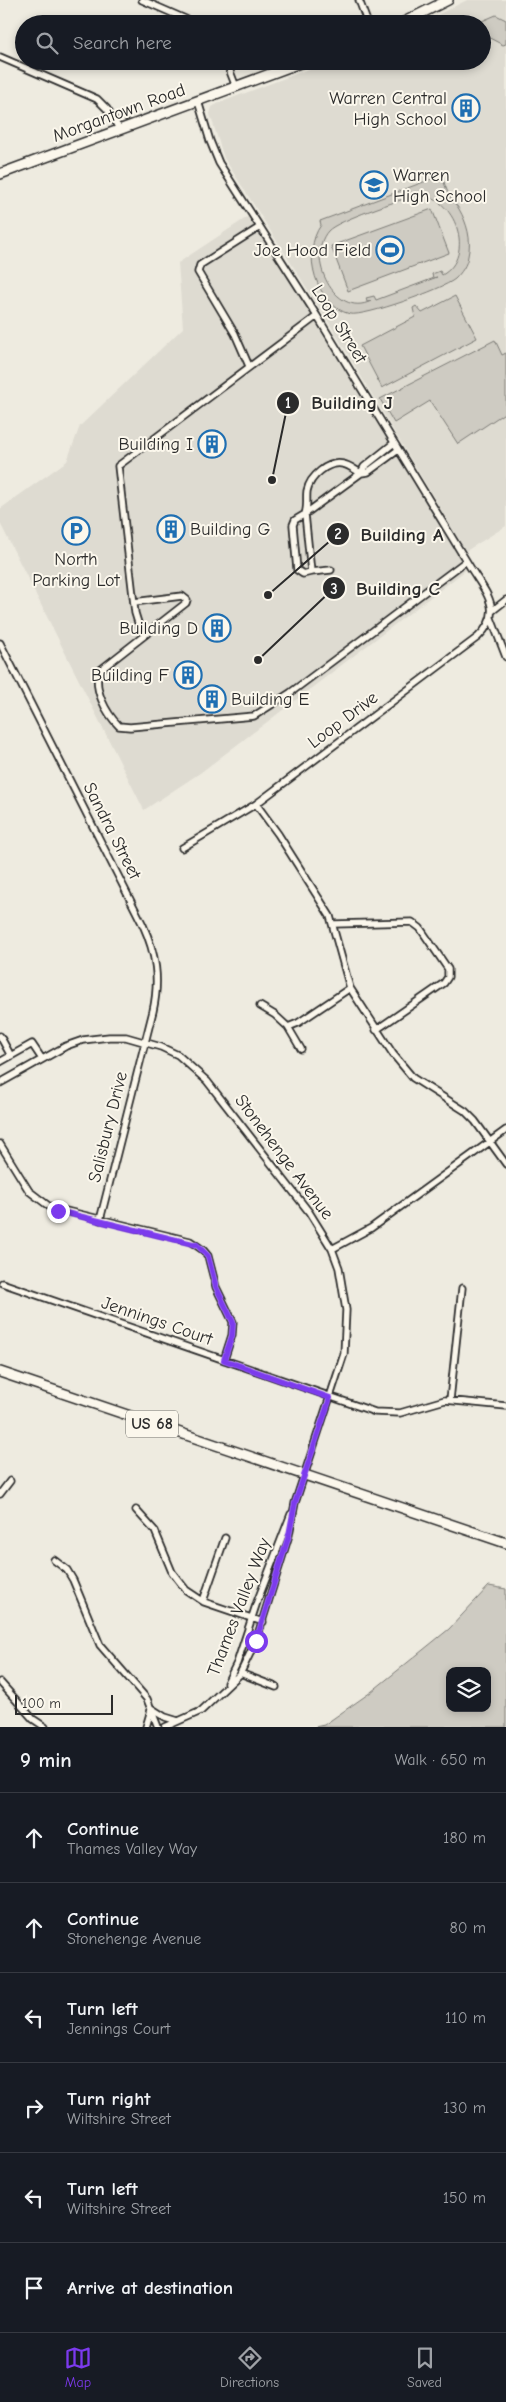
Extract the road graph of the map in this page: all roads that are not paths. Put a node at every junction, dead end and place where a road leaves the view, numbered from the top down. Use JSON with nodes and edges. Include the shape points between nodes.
{"nodes":[{"id":1,"x":142,"y":0,"type":"edge"},
{"id":2,"x":359,"y":0,"type":"edge"},
{"id":3,"x":448,"y":0,"type":"edge"},
{"id":4,"x":176,"y":15,"type":"edge"},
{"id":5,"x":365,"y":15,"type":"edge"},
{"id":6,"x":418,"y":15,"type":"edge"},
{"id":7,"x":0,"y":57,"type":"edge"},
{"id":8,"x":15,"y":64,"type":"edge"},
{"id":9,"x":29,"y":70,"type":"edge"},
{"id":10,"x":229,"y":70,"type":"edge"},
{"id":11,"x":281,"y":70,"type":"edge"},
{"id":12,"x":236,"y":87,"type":"junction"},
{"id":13,"x":198,"y":101,"type":"junction"},
{"id":14,"x":120,"y":130,"type":"junction"},
{"id":15,"x":0,"y":174,"type":"edge"},
{"id":16,"x":260,"y":227,"type":"junction"},
{"id":17,"x":317,"y":316,"type":"junction"},
{"id":18,"x":249,"y":366,"type":"junction"},
{"id":19,"x":394,"y":444,"type":"junction"},
{"id":20,"x":398,"y":450,"type":"junction"},
{"id":21,"x":361,"y":473,"type":"junction"},
{"id":22,"x":307,"y":500,"type":"junction"},
{"id":23,"x":317,"y":505,"type":"junction"},
{"id":24,"x":305,"y":514,"type":"junction"},
{"id":25,"x":466,"y":561,"type":"junction"},
{"id":26,"x":331,"y":570,"type":"dead end"},
{"id":27,"x":311,"y":572,"type":"junction"},
{"id":28,"x":506,"y":600,"type":"edge"},
{"id":29,"x":134,"y":602,"type":"junction"},
{"id":30,"x":492,"y":615,"type":"junction"},
{"id":31,"x":145,"y":634,"type":"junction"},
{"id":32,"x":0,"y":643,"type":"edge"},
{"id":33,"x":7,"y":656,"type":"junction"},
{"id":34,"x":506,"y":657,"type":"edge"},
{"id":35,"x":0,"y":660,"type":"edge"},
{"id":36,"x":256,"y":804,"type":"junction"},
{"id":37,"x":182,"y":848,"type":"dead end"},
{"id":38,"x":334,"y":924,"type":"junction"},
{"id":39,"x":350,"y":988,"type":"junction"},
{"id":40,"x":260,"y":1006,"type":"dead end"},
{"id":41,"x":288,"y":1027,"type":"junction"},
{"id":42,"x":376,"y":1030,"type":"junction"},
{"id":43,"x":0,"y":1036,"type":"edge"},
{"id":44,"x":144,"y":1041,"type":"junction"},
{"id":45,"x":301,"y":1049,"type":"dead end"},
{"id":46,"x":11,"y":1056,"type":"junction"},
{"id":47,"x":42,"y":1059,"type":"junction"},
{"id":48,"x":0,"y":1062,"type":"edge"},
{"id":49,"x":1,"y":1080,"type":"edge"},
{"id":50,"x":506,"y":1130,"type":"edge"},
{"id":51,"x":491,"y":1142,"type":"junction"},
{"id":52,"x":0,"y":1144,"type":"edge"},
{"id":53,"x":506,"y":1164,"type":"edge"},
{"id":54,"x":100,"y":1220,"type":"junction"},
{"id":55,"x":332,"y":1249,"type":"junction"},
{"id":56,"x":2,"y":1283,"type":"dead end"},
{"id":57,"x":462,"y":1288,"type":"dead end"},
{"id":58,"x":224,"y":1360,"type":"junction"},
{"id":59,"x":0,"y":1372,"type":"edge"},
{"id":60,"x":330,"y":1398,"type":"junction"},
{"id":61,"x":450,"y":1400,"type":"junction"},
{"id":62,"x":506,"y":1406,"type":"edge"},
{"id":63,"x":304,"y":1476,"type":"junction"},
{"id":64,"x":10,"y":1481,"type":"dead end"},
{"id":65,"x":0,"y":1494,"type":"edge"},
{"id":66,"x":295,"y":1503,"type":"junction"},
{"id":67,"x":136,"y":1510,"type":"dead end"},
{"id":68,"x":225,"y":1538,"type":"dead end"},
{"id":69,"x":506,"y":1543,"type":"edge"},
{"id":70,"x":54,"y":1560,"type":"dead end"},
{"id":71,"x":203,"y":1601,"type":"junction"},
{"id":72,"x":251,"y":1618,"type":"junction"},
{"id":73,"x":263,"y":1622,"type":"junction"},
{"id":74,"x":240,"y":1673,"type":"junction"},
{"id":75,"x":0,"y":1682,"type":"edge"},
{"id":76,"x":276,"y":1687,"type":"dead end"},
{"id":77,"x":220,"y":1693,"type":"junction"},
{"id":78,"x":151,"y":1708,"type":"junction"},
{"id":79,"x":178,"y":1721,"type":"junction"},
{"id":80,"x":45,"y":1727,"type":"edge"},
{"id":81,"x":146,"y":1727,"type":"edge"},
{"id":82,"x":158,"y":1727,"type":"edge"},
{"id":83,"x":164,"y":1727,"type":"edge"}],
"edges":[{"from":1,"to":4,"type":"street"},
{"from":2,"to":5,"type":"street"},
{"from":3,"to":6,"type":"main road"},
{"from":7,"to":8,"type":"street"},
{"from":9,"to":14,"type":"street","via":[[97,100],[107,108]]},
{"from":10,"to":12,"type":"street"},
{"from":11,"to":12,"type":"main road","name":"Morgantown Road"},
{"from":12,"to":13,"type":"main road","name":"Morgantown Road"},
{"from":13,"to":14,"type":"main road","name":"Morgantown Road"},
{"from":13,"to":16,"type":"street","name":"Loop Street","via":[[217,158]]},
{"from":14,"to":15,"type":"main road","name":"Morgantown Road"},
{"from":16,"to":17,"type":"street","name":"Loop Street"},
{"from":16,"to":18,"type":"street","via":[[200,265],[198,272],[235,334]]},
{"from":17,"to":18,"type":"street"},
{"from":17,"to":19,"type":"street","name":"Loop Street"},
{"from":18,"to":29,"type":"street","via":[[118,466]]},
{"from":19,"to":20,"type":"street","name":"Loop Street"},
{"from":19,"to":21,"type":"street","via":[[364,467]]},
{"from":20,"to":21,"type":"street","via":[[368,472]]},
{"from":20,"to":25,"type":"street","name":"Loop Street"},
{"from":21,"to":22,"type":"street","via":[[341,463],[329,466],[309,484]]},
{"from":21,"to":23,"type":"street"},
{"from":22,"to":23,"type":"street"},
{"from":22,"to":24,"type":"street"},
{"from":23,"to":24,"type":"street"},
{"from":24,"to":27,"type":"street"},
{"from":24,"to":27,"type":"street","via":[[293,525],[295,558],[299,572]]},
{"from":25,"to":30,"type":"street","name":"Loop Street","via":[[490,600]]},
{"from":25,"to":31,"type":"street","via":[[290,693],[254,716],[130,728],[119,726],[98,690],[98,676],[103,667]]},
{"from":26,"to":27,"type":"street"},
{"from":28,"to":30,"type":"street","name":"Loop Drive"},
{"from":29,"to":31,"type":"street","via":[[137,620]]},
{"from":29,"to":31,"type":"street","via":[[182,596],[187,600]]},
{"from":30,"to":34,"type":"street","name":"Loop Street"},
{"from":30,"to":36,"type":"street","name":"Loop Drive","via":[[487,628],[478,637]]},
{"from":32,"to":33,"type":"street","name":"Sandra Street"},
{"from":33,"to":35,"type":"street"},
{"from":33,"to":44,"type":"street","name":"Sandra Street","via":[[152,946],[157,986]]},
{"from":36,"to":37,"type":"street","name":"Loop Drive"},
{"from":36,"to":38,"type":"street","via":[[293,856]]},
{"from":38,"to":39,"type":"street"},
{"from":38,"to":42,"type":"street","via":[[412,922],[420,928],[448,969],[444,983]]},
{"from":39,"to":41,"type":"street"},
{"from":39,"to":42,"type":"street"},
{"from":40,"to":41,"type":"street"},
{"from":41,"to":45,"type":"street"},
{"from":42,"to":51,"type":"street","via":[[413,1078],[465,1111]]},
{"from":43,"to":46,"type":"street"},
{"from":44,"to":47,"type":"street","name":"Stonehenge Avenue","via":[[92,1038],[66,1046]]},
{"from":44,"to":54,"type":"street","name":"Salisbury Drive"},
{"from":44,"to":55,"type":"street","name":"Stonehenge Avenue","via":[[178,1055],[207,1081],[309,1212]]},
{"from":46,"to":47,"type":"street","via":[[32,1044]]},
{"from":46,"to":48,"type":"street"},
{"from":47,"to":49,"type":"street","name":"Stonehenge Avenue"},
{"from":50,"to":51,"type":"street"},
{"from":51,"to":53,"type":"street"},
{"from":51,"to":55,"type":"street","via":[[364,1233]]},
{"from":52,"to":54,"type":"street","via":[[35,1198],[58,1211]]},
{"from":54,"to":58,"type":"street","via":[[190,1241],[203,1250],[233,1322]]},
{"from":55,"to":60,"type":"street","name":"Stonehenge Avenue","via":[[343,1289],[346,1332],[344,1354]]},
{"from":56,"to":58,"type":"street","name":"Jennings Court"},
{"from":57,"to":61,"type":"street"},
{"from":58,"to":60,"type":"street","name":"Jennings Court"},
{"from":59,"to":63,"type":"main road","number":"US 68"},
{"from":60,"to":61,"type":"street","name":"Jennings Court","via":[[391,1414]]},
{"from":60,"to":63,"type":"street","name":"Stonehenge Avenue"},
{"from":61,"to":62,"type":"street","name":"Jennings Court"},
{"from":63,"to":66,"type":"street","name":"Thames Valley Way"},
{"from":63,"to":69,"type":"main road","number":"US 68"},
{"from":64,"to":65,"type":"street"},
{"from":66,"to":72,"type":"street","name":"Thames Valley Way"},
{"from":66,"to":73,"type":"street","name":"Thames Valley Way","via":[[292,1527]]},
{"from":67,"to":71,"type":"street","via":[[155,1531],[176,1579]]},
{"from":68,"to":71,"type":"street"},
{"from":70,"to":78,"type":"street","via":[[67,1570],[73,1580],[105,1652],[142,1693]]},
{"from":71,"to":72,"type":"street"},
{"from":72,"to":73,"type":"street"},
{"from":72,"to":77,"type":"street","name":"Thames Valley Way","via":[[237,1663]]},
{"from":73,"to":74,"type":"street","name":"Thames Valley Way"},
{"from":74,"to":76,"type":"street"},
{"from":74,"to":77,"type":"street","name":"Thames Valley Way"},
{"from":75,"to":80,"type":"street","via":[[33,1719]]},
{"from":77,"to":79,"type":"street","name":"Thames Valley Way","via":[[201,1711]]},
{"from":78,"to":79,"type":"street"},
{"from":78,"to":81,"type":"street"},
{"from":78,"to":82,"type":"street"},
{"from":79,"to":83,"type":"street","name":"Thames Valley Way"}]}
